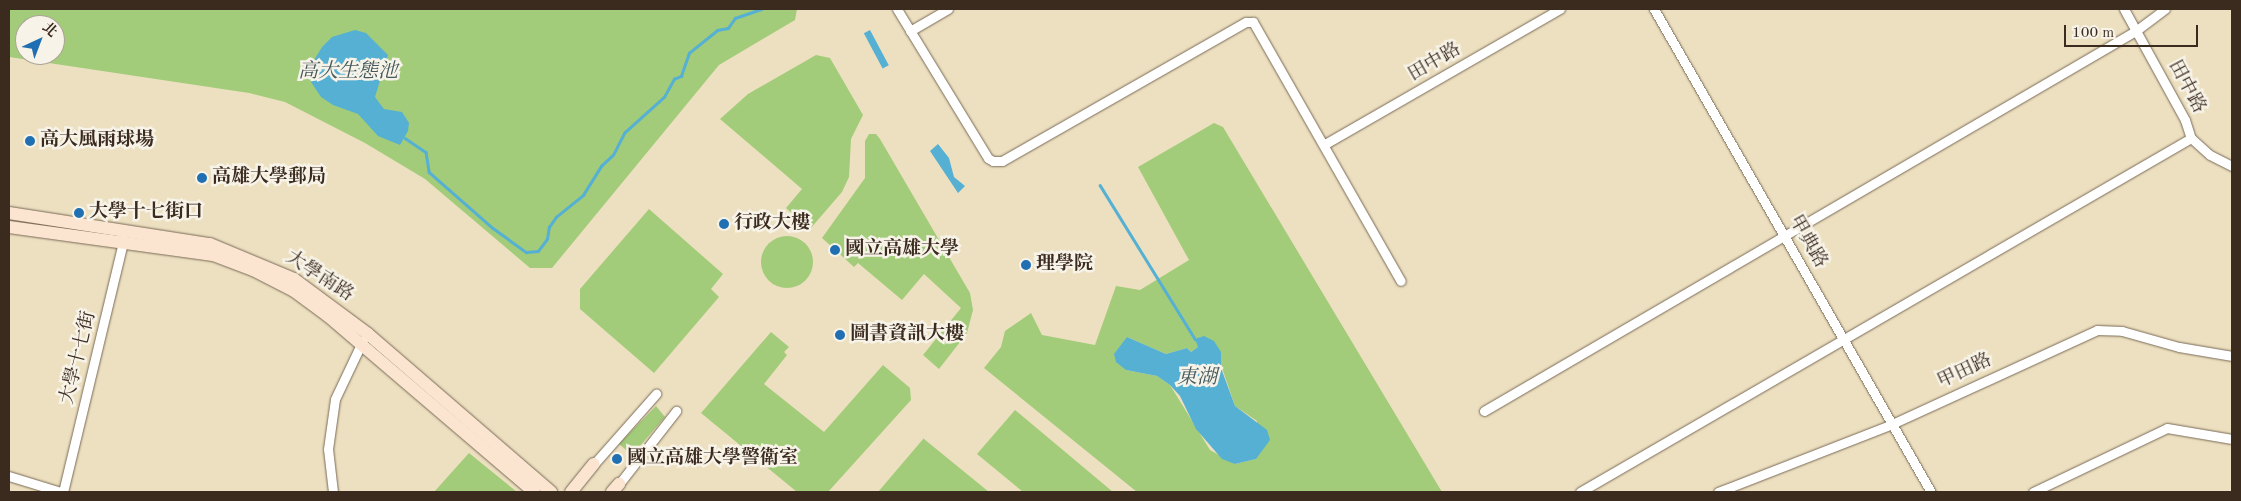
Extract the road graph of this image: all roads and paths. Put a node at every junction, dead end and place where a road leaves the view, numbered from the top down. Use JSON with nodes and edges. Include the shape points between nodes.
{"nodes":[{"id":1,"x":897,"y":9,"type":"edge"},
{"id":2,"x":948,"y":9,"type":"edge"},
{"id":3,"x":1560,"y":9,"type":"edge"},
{"id":4,"x":1654,"y":9,"type":"edge"},
{"id":5,"x":2124,"y":9,"type":"edge"},
{"id":6,"x":2165,"y":9,"type":"edge"},
{"id":7,"x":2136,"y":30,"type":"junction"},
{"id":8,"x":910,"y":31,"type":"junction"},
{"id":9,"x":2191,"y":138,"type":"junction"},
{"id":10,"x":1325,"y":144,"type":"junction"},
{"id":11,"x":2232,"y":166,"type":"edge"},
{"id":12,"x":9,"y":212,"type":"edge"},
{"id":13,"x":9,"y":227,"type":"edge"},
{"id":14,"x":126,"y":230,"type":"junction"},
{"id":15,"x":1784,"y":235,"type":"junction"},
{"id":16,"x":123,"y":244,"type":"junction"},
{"id":17,"x":1402,"y":281,"type":"dead end"},
{"id":18,"x":1842,"y":337,"type":"junction"},
{"id":19,"x":365,"y":338,"type":"junction"},
{"id":20,"x":2232,"y":356,"type":"edge"},
{"id":21,"x":656,"y":394,"type":"dead end"},
{"id":22,"x":1484,"y":410,"type":"dead end"},
{"id":23,"x":676,"y":411,"type":"dead end"},
{"id":24,"x":1892,"y":424,"type":"junction"},
{"id":25,"x":2232,"y":439,"type":"edge"},
{"id":26,"x":594,"y":464,"type":"joint"},
{"id":27,"x":9,"y":476,"type":"edge"},
{"id":28,"x":575,"y":488,"type":"edge"},
{"id":29,"x":615,"y":488,"type":"edge"},
{"id":30,"x":62,"y":492,"type":"edge"},
{"id":31,"x":332,"y":492,"type":"edge"},
{"id":32,"x":534,"y":492,"type":"edge"},
{"id":33,"x":552,"y":492,"type":"edge"},
{"id":34,"x":1580,"y":492,"type":"edge"},
{"id":35,"x":1718,"y":492,"type":"edge"},
{"id":36,"x":1932,"y":492,"type":"edge"},
{"id":37,"x":2033,"y":492,"type":"edge"}],
"edges":[{"from":1,"to":8,"type":"street"},
{"from":2,"to":8,"type":"street"},
{"from":3,"to":10,"type":"street","name":"田中路"},
{"from":4,"to":15,"type":"street","name":"甲典路"},
{"from":5,"to":7,"type":"street","name":"田中路"},
{"from":6,"to":7,"type":"street"},
{"from":7,"to":9,"type":"street","name":"田中路","via":[[2185,120]]},
{"from":7,"to":15,"type":"street"},
{"from":8,"to":10,"type":"street","via":[[988,158],[993,161],[1002,161],[1246,22],[1257,26]]},
{"from":9,"to":11,"type":"street","name":"田中路","via":[[2210,155]]},
{"from":9,"to":18,"type":"street"},
{"from":10,"to":17,"type":"street"},
{"from":12,"to":14,"type":"street","name":"大學南路"},
{"from":13,"to":16,"type":"street","name":"大學南路"},
{"from":14,"to":16,"type":"street","name":"大學十七街"},
{"from":14,"to":19,"type":"street","name":"大學南路","via":[[210,244],[253,259],[294,279]]},
{"from":15,"to":18,"type":"street","name":"甲典路"},
{"from":15,"to":22,"type":"street"},
{"from":16,"to":19,"type":"street","name":"大學南路","via":[[213,255],[253,270],[294,291]]},
{"from":16,"to":30,"type":"street","name":"大學十七街"},
{"from":18,"to":24,"type":"street","name":"甲典路"},
{"from":18,"to":34,"type":"street"},
{"from":19,"to":31,"type":"street","via":[[335,399],[328,449]]},
{"from":19,"to":32,"type":"street","name":"大學南路"},
{"from":19,"to":33,"type":"street","name":"大學南路"},
{"from":20,"to":24,"type":"street","name":"甲田路","via":[[2180,347],[2122,331],[2097,330]]},
{"from":21,"to":26,"type":"street"},
{"from":23,"to":29,"type":"street"},
{"from":24,"to":35,"type":"street","name":"甲田路"},
{"from":24,"to":36,"type":"street","name":"甲典路"},
{"from":25,"to":37,"type":"street","via":[[2167,428]]},
{"from":26,"to":28,"type":"street"},
{"from":27,"to":30,"type":"street"},
{"from":28,"to":33,"type":"street"}]}
